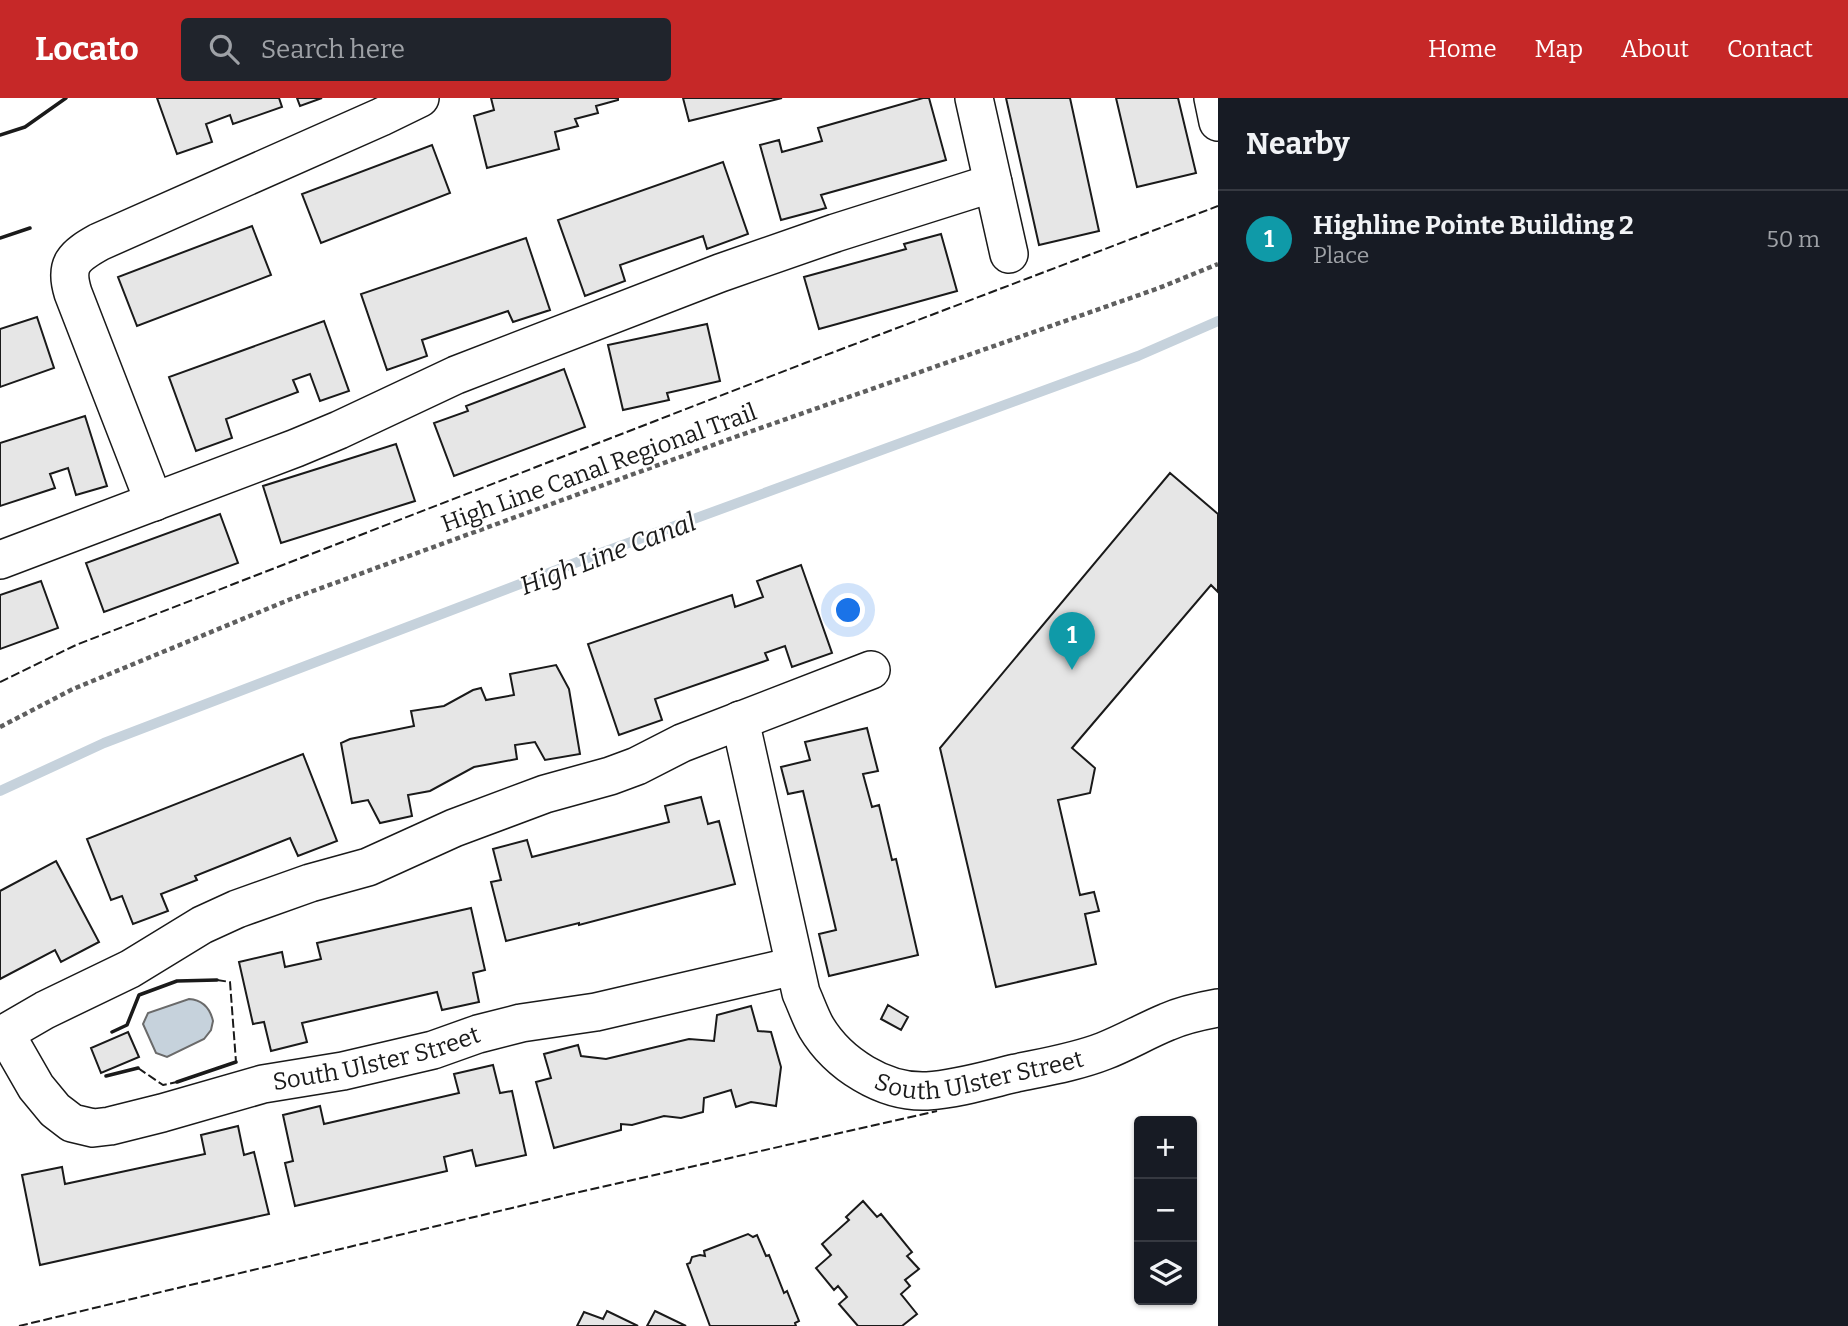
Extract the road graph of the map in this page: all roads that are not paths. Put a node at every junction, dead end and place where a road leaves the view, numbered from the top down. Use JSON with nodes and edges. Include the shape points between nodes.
{"nodes":[{"id":1,"x":420,"y":98,"type":"edge"},
{"id":2,"x":974,"y":98,"type":"edge"},
{"id":3,"x":1213,"y":98,"type":"edge"},
{"id":4,"x":1218,"y":121,"type":"edge"},
{"id":5,"x":993,"y":183,"type":"junction"},
{"id":6,"x":1009,"y":254,"type":"dead end"},
{"id":7,"x":154,"y":502,"type":"junction"},
{"id":8,"x":0,"y":560,"type":"edge"},
{"id":9,"x":871,"y":670,"type":"dead end"},
{"id":10,"x":740,"y":720,"type":"junction"},
{"id":11,"x":794,"y":966,"type":"junction"},
{"id":12,"x":1218,"y":1008,"type":"edge"},
{"id":13,"x":2,"y":1034,"type":"edge"}],
"edges":[{"from":1,"to":7,"type":"street","via":[[99,242],[70,266],[73,293]]},
{"from":2,"to":5,"type":"street"},
{"from":3,"to":4,"type":"street"},
{"from":5,"to":6,"type":"street"},
{"from":5,"to":7,"type":"street","via":[[720,273],[456,375],[326,436]]},
{"from":7,"to":8,"type":"street"},
{"from":9,"to":10,"type":"street","name":"South Ulster Street"},
{"from":10,"to":11,"type":"street","name":"South Ulster Street"},
{"from":10,"to":13,"type":"street","name":"South Ulster Street","via":[[637,766],[545,794],[368,867],[237,909]]},
{"from":11,"to":12,"type":"street","name":"South Ulster Street","via":[[801,993],[828,1043],[878,1081],[916,1091],[947,1089],[1089,1056],[1169,1021]]},
{"from":11,"to":13,"type":"street","name":"South Ulster Street","via":[[596,1012],[521,1023],[420,1053],[263,1084],[93,1128],[72,1123],[55,1110]]}]}
